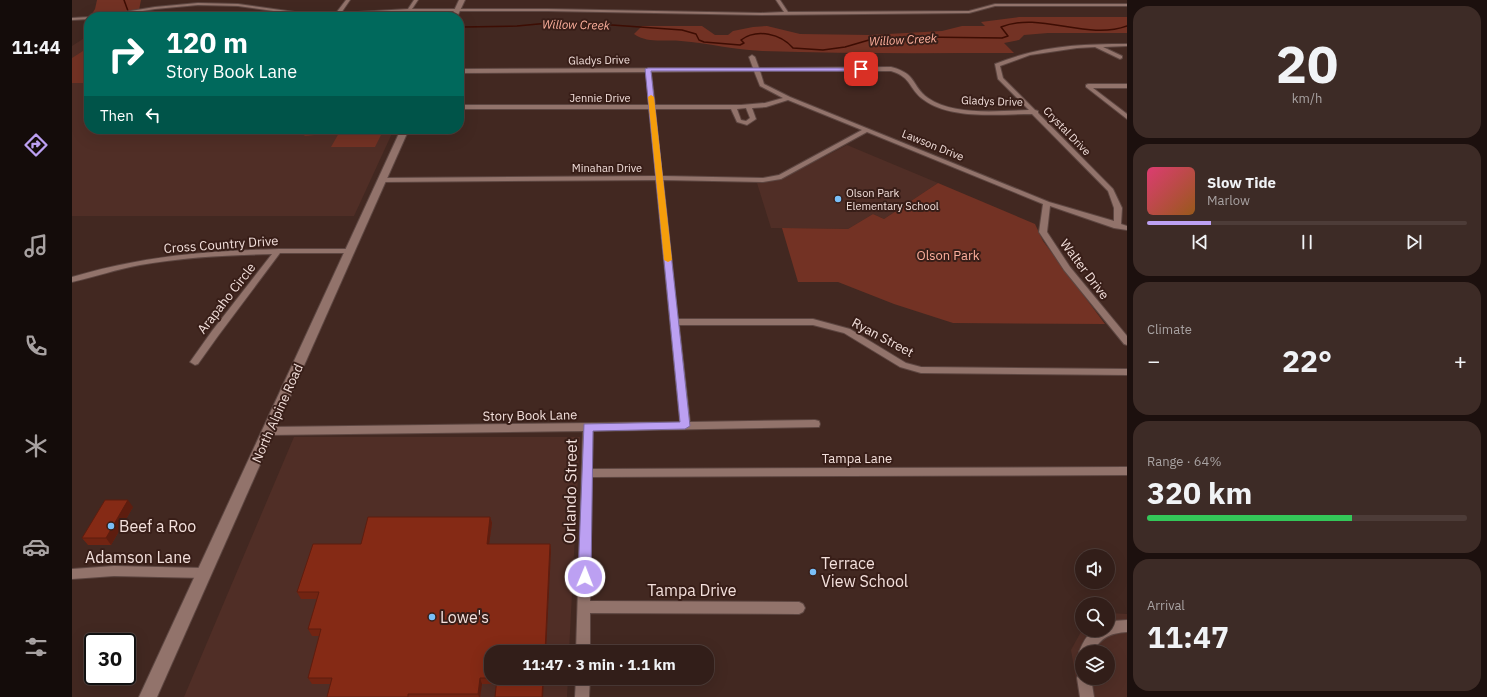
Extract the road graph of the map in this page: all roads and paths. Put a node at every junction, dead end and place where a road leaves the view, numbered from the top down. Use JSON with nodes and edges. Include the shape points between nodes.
{"nodes":[{"id":1,"x":182,"y":0,"type":"edge"},
{"id":2,"x":245,"y":0,"type":"edge"},
{"id":3,"x":348,"y":0,"type":"edge"},
{"id":4,"x":416,"y":0,"type":"edge"},
{"id":5,"x":462,"y":0,"type":"edge"},
{"id":6,"x":778,"y":0,"type":"edge"},
{"id":7,"x":180,"y":5,"type":"junction"},
{"id":8,"x":238,"y":5,"type":"junction"},
{"id":9,"x":1127,"y":5,"type":"edge"},
{"id":10,"x":409,"y":10,"type":"junction"},
{"id":11,"x":457,"y":11,"type":"junction"},
{"id":12,"x":131,"y":12,"type":"edge"},
{"id":13,"x":288,"y":12,"type":"edge"},
{"id":14,"x":339,"y":12,"type":"edge"},
{"id":15,"x":380,"y":12,"type":"edge"},
{"id":16,"x":787,"y":14,"type":"junction"},
{"id":17,"x":84,"y":18,"type":"edge"},
{"id":18,"x":72,"y":19,"type":"edge"},
{"id":19,"x":1095,"y":45,"type":"junction"},
{"id":20,"x":1127,"y":45,"type":"edge"},
{"id":21,"x":752,"y":57,"type":"dead end"},
{"id":22,"x":1120,"y":57,"type":"dead end"},
{"id":23,"x":648,"y":69,"type":"junction"},
{"id":24,"x":756,"y":70,"type":"junction"},
{"id":25,"x":464,"y":71,"type":"edge"},
{"id":26,"x":1127,"y":86,"type":"edge"},
{"id":27,"x":788,"y":98,"type":"junction"},
{"id":28,"x":748,"y":106,"type":"junction"},
{"id":29,"x":464,"y":107,"type":"edge"},
{"id":30,"x":733,"y":107,"type":"junction"},
{"id":31,"x":652,"y":108,"type":"junction"},
{"id":32,"x":1036,"y":112,"type":"junction"},
{"id":33,"x":1127,"y":118,"type":"edge"},
{"id":34,"x":867,"y":130,"type":"junction"},
{"id":35,"x":403,"y":134,"type":"edge"},
{"id":36,"x":659,"y":178,"type":"junction"},
{"id":37,"x":382,"y":180,"type":"junction"},
{"id":38,"x":1047,"y":203,"type":"junction"},
{"id":39,"x":1117,"y":226,"type":"junction"},
{"id":40,"x":1127,"y":228,"type":"edge"},
{"id":41,"x":278,"y":251,"type":"junction"},
{"id":42,"x":350,"y":251,"type":"junction"},
{"id":43,"x":72,"y":280,"type":"edge"},
{"id":44,"x":674,"y":322,"type":"junction"},
{"id":45,"x":1127,"y":342,"type":"edge"},
{"id":46,"x":195,"y":362,"type":"dead end"},
{"id":47,"x":1127,"y":372,"type":"edge"},
{"id":48,"x":815,"y":424,"type":"dead end"},
{"id":49,"x":685,"y":426,"type":"junction"},
{"id":50,"x":588,"y":427,"type":"junction"},
{"id":51,"x":269,"y":431,"type":"junction"},
{"id":52,"x":1127,"y":471,"type":"edge"},
{"id":53,"x":587,"y":473,"type":"junction"},
{"id":54,"x":204,"y":573,"type":"junction"},
{"id":55,"x":72,"y":574,"type":"edge"},
{"id":56,"x":584,"y":607,"type":"junction"},
{"id":57,"x":799,"y":608,"type":"dead end"},
{"id":58,"x":1127,"y":626,"type":"edge"},
{"id":59,"x":1115,"y":627,"type":"edge"},
{"id":60,"x":1096,"y":637,"type":"edge"},
{"id":61,"x":583,"y":645,"type":"edge"},
{"id":62,"x":1089,"y":645,"type":"edge"},
{"id":63,"x":583,"y":685,"type":"edge"},
{"id":64,"x":1085,"y":685,"type":"edge"},
{"id":65,"x":148,"y":697,"type":"edge"},
{"id":66,"x":582,"y":697,"type":"edge"},
{"id":67,"x":1087,"y":697,"type":"edge"}],
"edges":[{"from":1,"to":7,"type":"street"},
{"from":2,"to":8,"type":"street"},
{"from":3,"to":14,"type":"street"},
{"from":4,"to":10,"type":"street"},
{"from":5,"to":11,"type":"main road"},
{"from":6,"to":16,"type":"street"},
{"from":7,"to":8,"type":"street"},
{"from":7,"to":12,"type":"street"},
{"from":8,"to":13,"type":"street"},
{"from":9,"to":16,"type":"street","via":[[995,5],[969,12]]},
{"from":10,"to":11,"type":"street"},
{"from":10,"to":15,"type":"street"},
{"from":11,"to":16,"type":"street"},
{"from":17,"to":18,"type":"street"},
{"from":19,"to":20,"type":"street","name":"Crystal Drive"},
{"from":19,"to":22,"type":"street"},
{"from":19,"to":32,"type":"street","name":"Crystal Drive","via":[[1039,50],[997,65],[1000,78]]},
{"from":21,"to":24,"type":"street","name":"Lawson Drive"},
{"from":23,"to":24,"type":"street","name":"Gladys Drive"},
{"from":23,"to":25,"type":"street","name":"Gladys Drive"},
{"from":23,"to":31,"type":"street"},
{"from":24,"to":27,"type":"street","name":"Lawson Drive","via":[[762,85]]},
{"from":24,"to":32,"type":"street","name":"Gladys Drive","via":[[891,69],[905,73],[927,99],[951,109],[972,112]]},
{"from":26,"to":33,"type":"street","via":[[1088,86]]},
{"from":27,"to":28,"type":"street","name":"Jennie Drive","via":[[766,105]]},
{"from":27,"to":34,"type":"street","name":"Lawson Drive"},
{"from":28,"to":30,"type":"street","name":"Jennie Drive"},
{"from":28,"to":30,"type":"street","via":[[753,119],[747,123],[739,121]]},
{"from":29,"to":31,"type":"street","name":"Jennie Drive"},
{"from":30,"to":31,"type":"street","name":"Jennie Drive"},
{"from":31,"to":36,"type":"street"},
{"from":32,"to":39,"type":"street","name":"Crystal Drive","via":[[1111,190],[1118,208]]},
{"from":34,"to":36,"type":"street","name":"Minahan Drive","via":[[781,177],[751,181]]},
{"from":34,"to":38,"type":"street","name":"Lawson Drive"},
{"from":35,"to":37,"type":"main road","name":"North Alpine Road"},
{"from":36,"to":37,"type":"street","name":"Minahan Drive"},
{"from":36,"to":44,"type":"street"},
{"from":37,"to":42,"type":"main road","name":"North Alpine Road"},
{"from":38,"to":39,"type":"street","name":"Lawson Drive"},
{"from":38,"to":45,"type":"street","name":"Walter Drive","via":[[1043,232],[1067,268]]},
{"from":39,"to":40,"type":"street","name":"Lawson Drive"},
{"from":41,"to":42,"type":"street","name":"Cross Country Drive"},
{"from":41,"to":43,"type":"street","name":"Cross Country Drive","via":[[187,255],[101,270]]},
{"from":41,"to":46,"type":"street","name":"Arapaho Circle"},
{"from":42,"to":51,"type":"main road","name":"North Alpine Road"},
{"from":44,"to":47,"type":"street","name":"Ryan Street","via":[[813,322],[847,331],[903,365],[921,370]]},
{"from":44,"to":49,"type":"street"},
{"from":48,"to":49,"type":"street","name":"Story Book Lane"},
{"from":49,"to":50,"type":"street","name":"Story Book Lane"},
{"from":50,"to":51,"type":"street","name":"Story Book Lane"},
{"from":50,"to":53,"type":"street","name":"Orlando Street"},
{"from":51,"to":54,"type":"main road","name":"North Alpine Road"},
{"from":52,"to":53,"type":"street","name":"Tampa Lane"},
{"from":53,"to":56,"type":"street","name":"Orlando Street"},
{"from":54,"to":55,"type":"street","name":"Adamson Lane","via":[[114,571]]},
{"from":54,"to":65,"type":"main road","name":"North Alpine Road"},
{"from":56,"to":57,"type":"street","name":"Tampa Drive"},
{"from":56,"to":61,"type":"street","name":"Orlando Street"},
{"from":58,"to":59,"type":"street"},
{"from":60,"to":62,"type":"street"},
{"from":63,"to":66,"type":"street"},
{"from":64,"to":67,"type":"street"}]}
